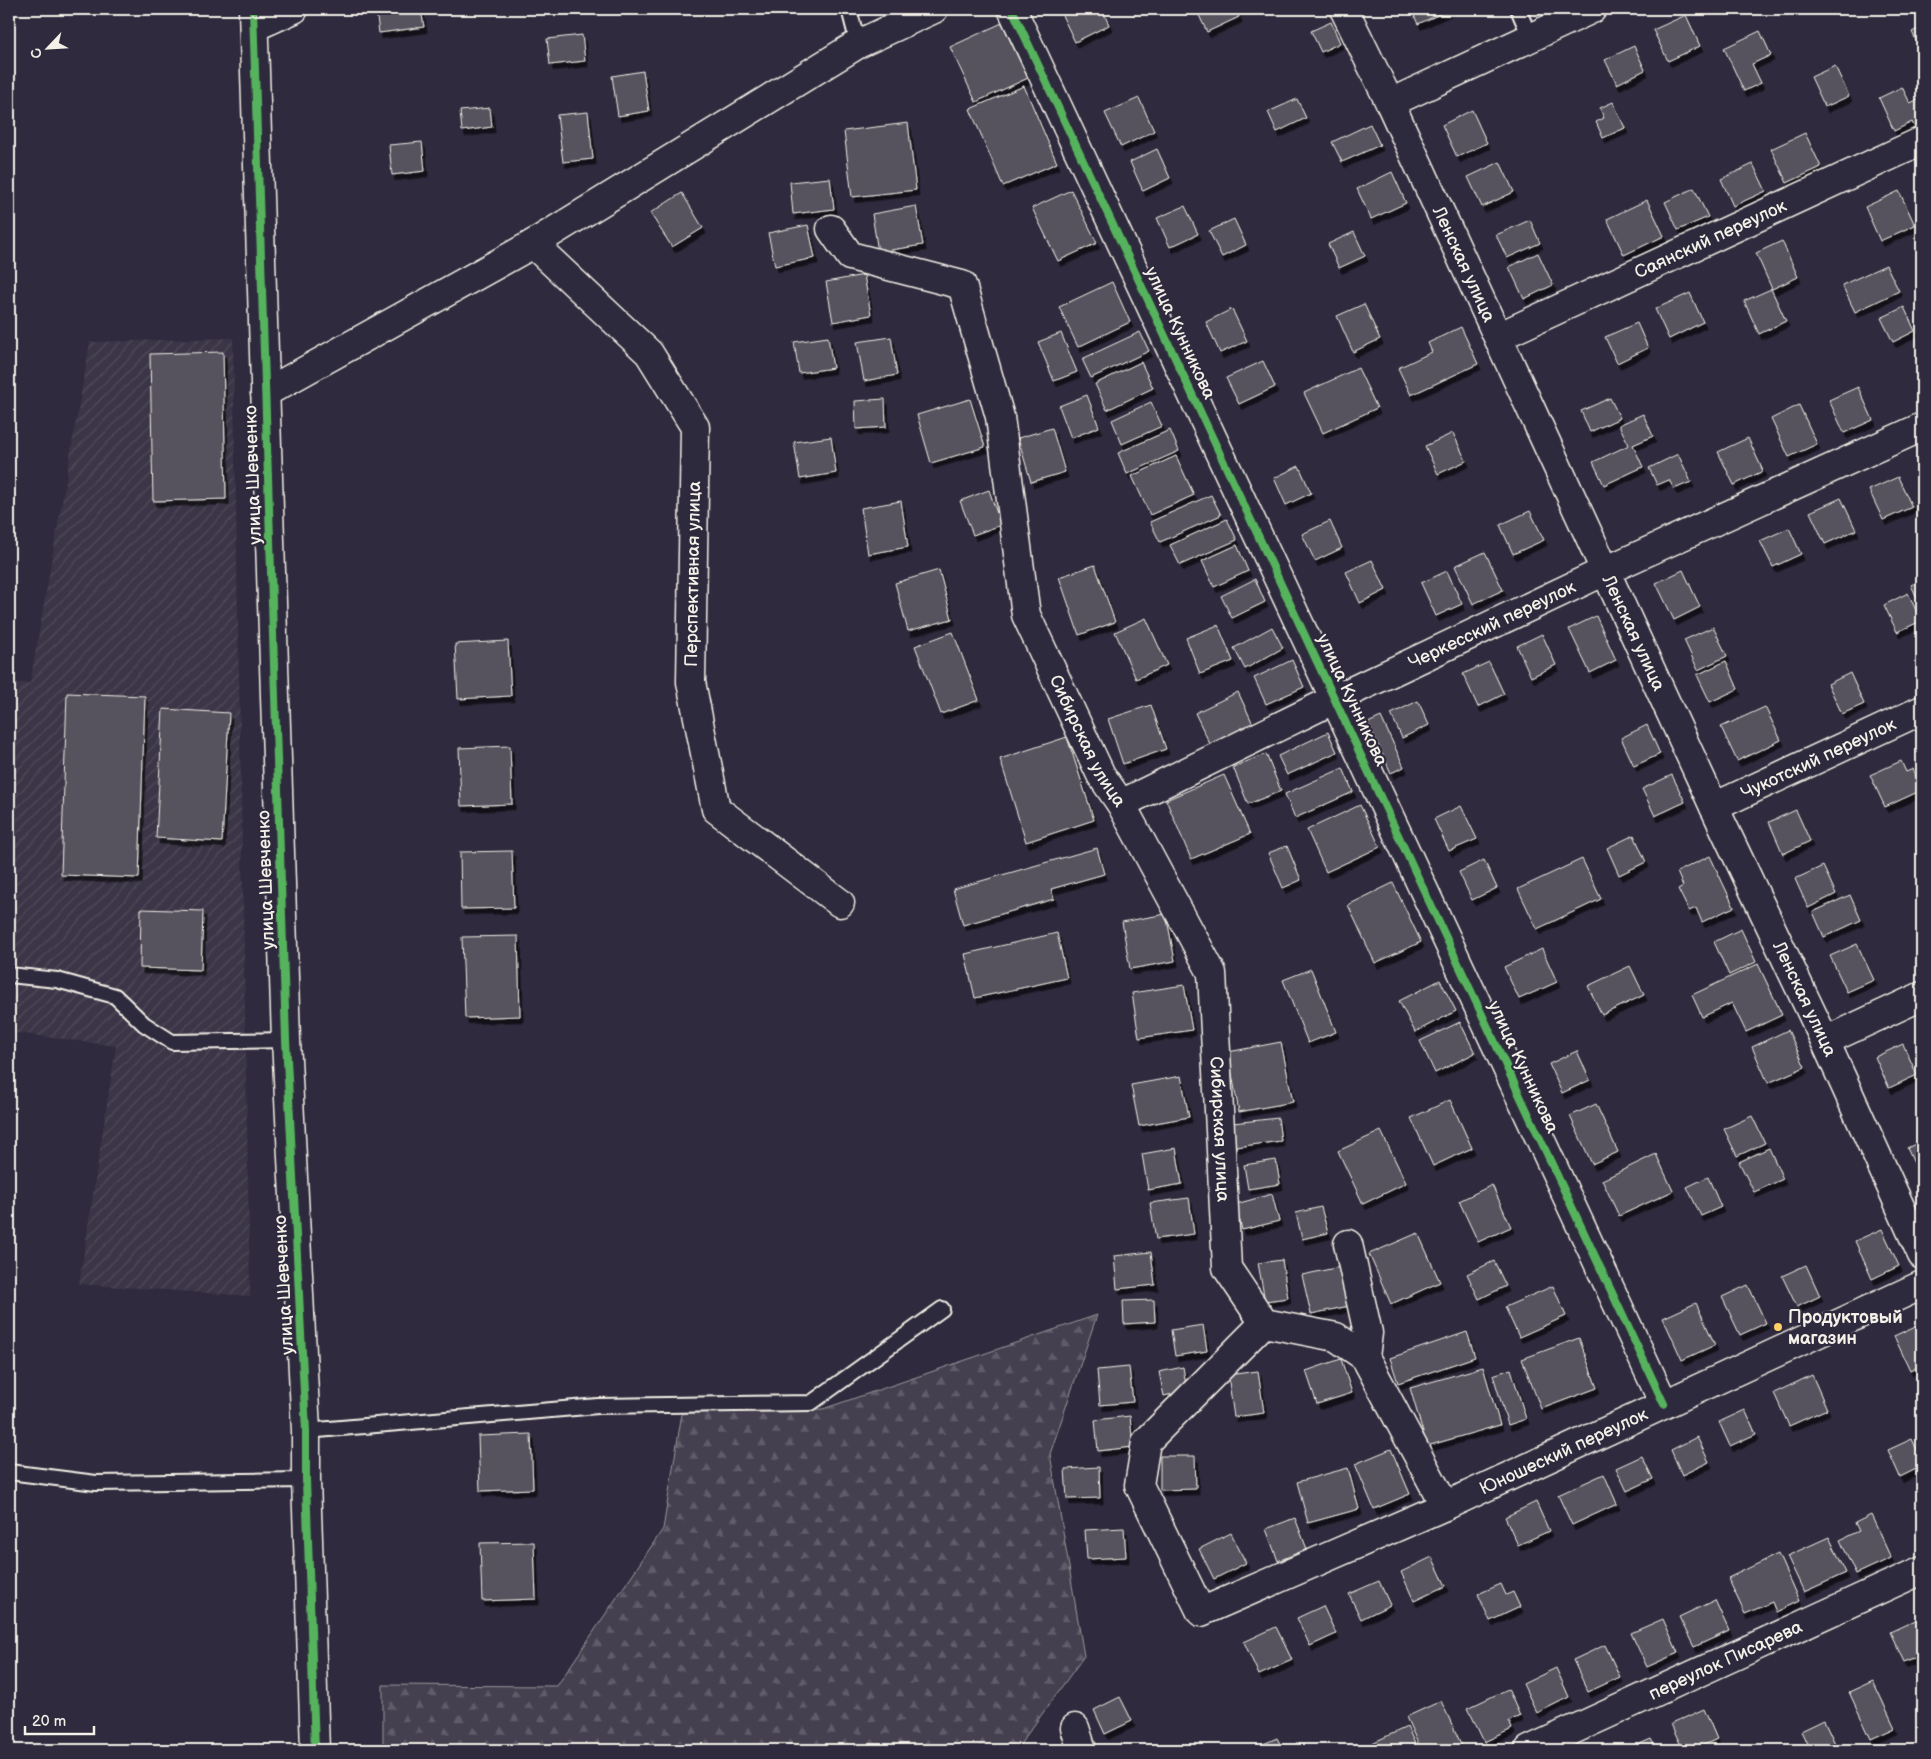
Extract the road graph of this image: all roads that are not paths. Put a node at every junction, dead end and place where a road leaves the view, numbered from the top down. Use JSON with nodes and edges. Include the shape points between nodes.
{"nodes":[{"id":1,"x":294,"y":9,"type":"edge"},
{"id":2,"x":850,"y":9,"type":"edge"},
{"id":3,"x":934,"y":9,"type":"edge"},
{"id":4,"x":1012,"y":9,"type":"edge"},
{"id":5,"x":1344,"y":9,"type":"edge"},
{"id":6,"x":1518,"y":9,"type":"edge"},
{"id":7,"x":1592,"y":9,"type":"edge"},
{"id":8,"x":253,"y":18,"type":"edge"},
{"id":9,"x":1530,"y":37,"type":"junction"},
{"id":10,"x":858,"y":44,"type":"junction"},
{"id":11,"x":1390,"y":103,"type":"junction"},
{"id":12,"x":1922,"y":142,"type":"edge"},
{"id":13,"x":831,"y":229,"type":"dead end"},
{"id":14,"x":533,"y":244,"type":"junction"},
{"id":15,"x":1498,"y":337,"type":"junction"},
{"id":16,"x":265,"y":393,"type":"junction"},
{"id":17,"x":1922,"y":427,"type":"edge"},
{"id":18,"x":1605,"y":571,"type":"junction"},
{"id":19,"x":1334,"y":699,"type":"junction"},
{"id":20,"x":1922,"y":710,"type":"edge"},
{"id":21,"x":1121,"y":804,"type":"junction"},
{"id":22,"x":1714,"y":807,"type":"junction"},
{"id":23,"x":840,"y":903,"type":"dead end"},
{"id":24,"x":9,"y":975,"type":"edge"},
{"id":25,"x":1922,"y":996,"type":"edge"},
{"id":26,"x":286,"y":1040,"type":"junction"},
{"id":27,"x":1825,"y":1041,"type":"junction"},
{"id":28,"x":1348,"y":1244,"type":"dead end"},
{"id":29,"x":1922,"y":1255,"type":"edge"},
{"id":30,"x":1922,"y":1285,"type":"edge"},
{"id":31,"x":942,"y":1309,"type":"dead end"},
{"id":32,"x":1264,"y":1323,"type":"junction"},
{"id":33,"x":1365,"y":1357,"type":"junction"},
{"id":34,"x":1664,"y":1404,"type":"junction"},
{"id":35,"x":306,"y":1431,"type":"junction"},
{"id":36,"x":9,"y":1472,"type":"edge"},
{"id":37,"x":306,"y":1480,"type":"junction"},
{"id":38,"x":1445,"y":1506,"type":"junction"},
{"id":39,"x":1922,"y":1570,"type":"edge"},
{"id":40,"x":315,"y":1750,"type":"edge"},
{"id":41,"x":1529,"y":1750,"type":"edge"}],
"edges":[{"from":1,"to":8,"type":"street"},
{"from":2,"to":10,"type":"lane"},
{"from":3,"to":10,"type":"street"},
{"from":4,"to":19,"type":"street","name":"улица Кунникова"},
{"from":5,"to":11,"type":"street","name":"Ленская улица"},
{"from":6,"to":9,"type":"lane"},
{"from":7,"to":9,"type":"street"},
{"from":8,"to":16,"type":"street","name":"улица Шевченко"},
{"from":9,"to":11,"type":"street"},
{"from":10,"to":14,"type":"street"},
{"from":11,"to":15,"type":"street","name":"Ленская улица"},
{"from":12,"to":15,"type":"street","name":"Саянский переулок"},
{"from":13,"to":21,"type":"street","name":"Сибирская улица","via":[[850,256],[962,285],[1000,417],[1026,615],[1101,775]]},
{"from":14,"to":16,"type":"street"},
{"from":14,"to":23,"type":"street","name":"Перспективная улица","via":[[650,353],[695,426],[691,682],[716,809]]},
{"from":15,"to":18,"type":"street","name":"Ленская улица"},
{"from":16,"to":26,"type":"street","name":"улица Шевченко"},
{"from":17,"to":18,"type":"street","name":"Черкесский переулок"},
{"from":18,"to":19,"type":"street","name":"Черкесский переулок"},
{"from":18,"to":22,"type":"street","name":"Ленская улица"},
{"from":19,"to":21,"type":"street","name":"Черкесский переулок"},
{"from":19,"to":34,"type":"street","name":"улица Кунникова"},
{"from":20,"to":22,"type":"street","name":"Чукотский переулок"},
{"from":21,"to":32,"type":"street","name":"Сибирская улица","via":[[1212,973],[1227,1268]]},
{"from":22,"to":27,"type":"street","name":"Ленская улица"},
{"from":24,"to":26,"type":"lane","via":[[57,980],[115,996],[144,1024],[172,1042]]},
{"from":25,"to":27,"type":"street"},
{"from":26,"to":35,"type":"street","name":"улица Шевченко"},
{"from":27,"to":29,"type":"street","name":"Ленская улица"},
{"from":28,"to":33,"type":"street","via":[[1368,1333]]},
{"from":30,"to":34,"type":"street","name":"Юношеский переулок"},
{"from":31,"to":35,"type":"lane","via":[[811,1402],[598,1406]]},
{"from":32,"to":33,"type":"street","via":[[1336,1337]]},
{"from":32,"to":38,"type":"street","name":"Юношеский переулок","via":[[1146,1442],[1139,1485],[1201,1612]]},
{"from":33,"to":38,"type":"street"},
{"from":34,"to":38,"type":"street","name":"Юношеский переулок"},
{"from":35,"to":37,"type":"street","name":"улица Шевченко"},
{"from":36,"to":37,"type":"lane","via":[[96,1483]]},
{"from":37,"to":40,"type":"street","name":"улица Шевченко"},
{"from":39,"to":41,"type":"street","name":"переулок Писарева"}]}
